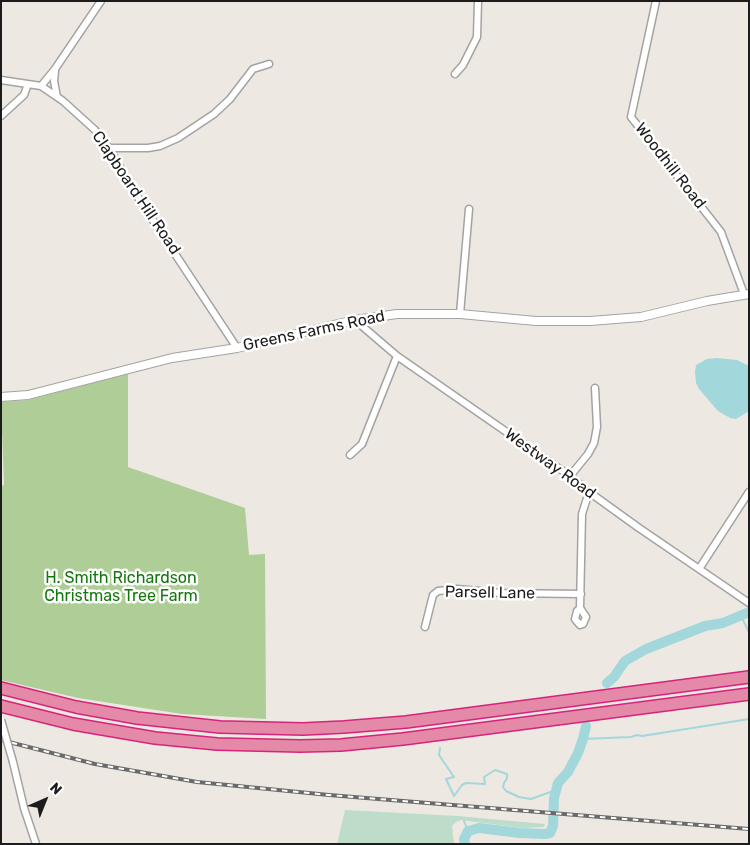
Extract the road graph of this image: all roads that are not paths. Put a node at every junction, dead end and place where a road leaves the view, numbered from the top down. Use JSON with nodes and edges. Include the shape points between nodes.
{"nodes":[{"id":1,"x":101,"y":1,"type":"edge"},
{"id":2,"x":478,"y":1,"type":"edge"},
{"id":3,"x":656,"y":1,"type":"edge"},
{"id":4,"x":269,"y":64,"type":"dead end"},
{"id":5,"x":55,"y":70,"type":"junction"},
{"id":6,"x":455,"y":74,"type":"dead end"},
{"id":7,"x":1,"y":80,"type":"edge"},
{"id":8,"x":28,"y":84,"type":"junction"},
{"id":9,"x":41,"y":86,"type":"junction"},
{"id":10,"x":58,"y":96,"type":"junction"},
{"id":11,"x":1,"y":116,"type":"edge"},
{"id":12,"x":109,"y":148,"type":"junction"},
{"id":13,"x":469,"y":208,"type":"dead end"},
{"id":14,"x":746,"y":294,"type":"edge"},
{"id":15,"x":460,"y":314,"type":"junction"},
{"id":16,"x":354,"y":320,"type":"junction"},
{"id":17,"x":238,"y":348,"type":"junction"},
{"id":18,"x":397,"y":356,"type":"junction"},
{"id":19,"x":595,"y":388,"type":"dead end"},
{"id":20,"x":1,"y":397,"type":"edge"},
{"id":21,"x":350,"y":455,"type":"dead end"},
{"id":22,"x":570,"y":476,"type":"junction"},
{"id":23,"x":589,"y":492,"type":"junction"},
{"id":24,"x":749,"y":492,"type":"edge"},
{"id":25,"x":699,"y":569,"type":"junction"},
{"id":26,"x":581,"y":594,"type":"junction"},
{"id":27,"x":749,"y":603,"type":"edge"},
{"id":28,"x":580,"y":608,"type":"dead end"},
{"id":29,"x":425,"y":627,"type":"dead end"},
{"id":30,"x":749,"y":677,"type":"edge"},
{"id":31,"x":1,"y":688,"type":"edge"},
{"id":32,"x":749,"y":694,"type":"edge"},
{"id":33,"x":1,"y":706,"type":"edge"},
{"id":34,"x":1,"y":720,"type":"edge"},
{"id":35,"x":36,"y":844,"type":"edge"}],
"edges":[{"from":1,"to":5,"type":"street"},
{"from":2,"to":6,"type":"street","via":[[477,36]]},
{"from":3,"to":14,"type":"street","name":"Woodhill Road","via":[[631,117],[721,232]]},
{"from":4,"to":12,"type":"street","via":[[253,69],[214,114],[178,138],[148,148]]},
{"from":5,"to":9,"type":"street"},
{"from":5,"to":10,"type":"street"},
{"from":7,"to":8,"type":"street","name":"Clapboard Hill Road"},
{"from":8,"to":9,"type":"street","name":"Clapboard Hill Road"},
{"from":8,"to":11,"type":"street","via":[[24,95]]},
{"from":9,"to":10,"type":"street","name":"Clapboard Hill Road"},
{"from":10,"to":12,"type":"street","name":"Clapboard Hill Road","via":[[95,130]]},
{"from":12,"to":17,"type":"street","name":"Clapboard Hill Road","via":[[133,190]]},
{"from":13,"to":15,"type":"street"},
{"from":14,"to":15,"type":"street","name":"Greens Farms Road","via":[[641,318],[536,321]]},
{"from":15,"to":16,"type":"street","name":"Greens Farms Road","via":[[397,314]]},
{"from":16,"to":17,"type":"street","name":"Greens Farms Road"},
{"from":16,"to":18,"type":"street","name":"Westway Road"},
{"from":17,"to":20,"type":"street","name":"Greens Farms Road","via":[[172,358],[53,390]]},
{"from":18,"to":21,"type":"street","via":[[362,444]]},
{"from":18,"to":22,"type":"street","name":"Westway Road"},
{"from":19,"to":22,"type":"street","via":[[597,427],[594,443]]},
{"from":22,"to":23,"type":"street","name":"Westway Road"},
{"from":23,"to":25,"type":"street","name":"Westway Road"},
{"from":23,"to":26,"type":"street","via":[[582,514]]},
{"from":24,"to":25,"type":"street"},
{"from":25,"to":27,"type":"street","name":"Westway Road"},
{"from":26,"to":28,"type":"street"},
{"from":26,"to":29,"type":"street","name":"Parsell Lane","via":[[438,591],[433,595]]},
{"from":30,"to":31,"type":"highway","via":[[406,722],[303,729],[220,727],[144,719],[76,707]]},
{"from":32,"to":33,"type":"highway","via":[[403,739],[300,746],[231,745],[155,738],[73,724]]},
{"from":34,"to":35,"type":"street","bridge":true}]}
